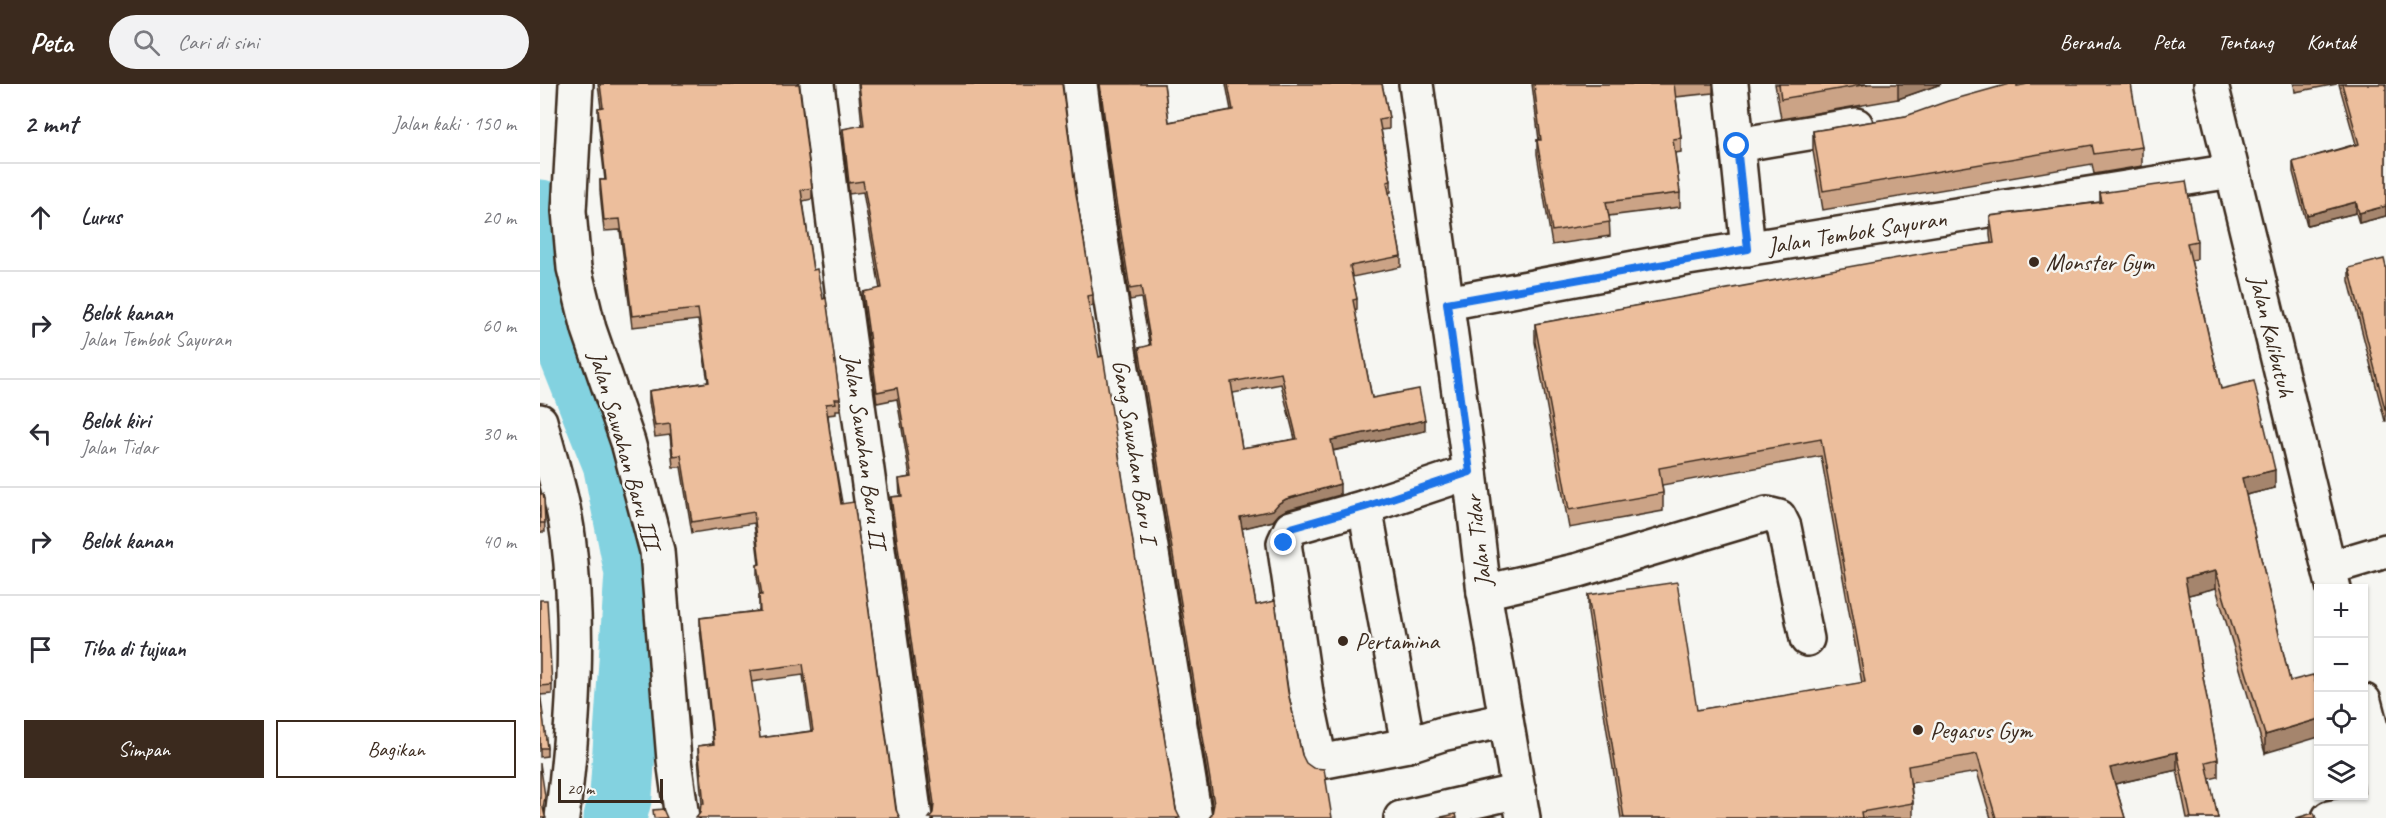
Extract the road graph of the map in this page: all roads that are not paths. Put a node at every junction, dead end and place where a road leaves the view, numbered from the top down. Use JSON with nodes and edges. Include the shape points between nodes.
{"nodes":[{"id":1,"x":576,"y":84,"type":"edge"},
{"id":2,"x":818,"y":84,"type":"edge"},
{"id":3,"x":1080,"y":84,"type":"edge"},
{"id":4,"x":1416,"y":84,"type":"edge"},
{"id":5,"x":1731,"y":84,"type":"edge"},
{"id":6,"x":2211,"y":84,"type":"edge"},
{"id":7,"x":1881,"y":121,"type":"edge"},
{"id":8,"x":1737,"y":146,"type":"junction"},
{"id":9,"x":2232,"y":171,"type":"junction"},
{"id":10,"x":1748,"y":249,"type":"junction"},
{"id":11,"x":1447,"y":303,"type":"junction"},
{"id":12,"x":540,"y":421,"type":"edge"},
{"id":13,"x":1470,"y":472,"type":"junction"},
{"id":14,"x":1365,"y":507,"type":"junction"},
{"id":15,"x":2386,"y":551,"type":"edge"},
{"id":16,"x":2332,"y":578,"type":"edge"},
{"id":17,"x":1484,"y":592,"type":"junction"},
{"id":18,"x":1808,"y":639,"type":"dead end"},
{"id":19,"x":2368,"y":715,"type":"edge"},
{"id":20,"x":1506,"y":720,"type":"junction"},
{"id":21,"x":1408,"y":745,"type":"junction"},
{"id":22,"x":2382,"y":764,"type":"edge"},
{"id":23,"x":1521,"y":804,"type":"edge"},
{"id":24,"x":2384,"y":811,"type":"edge"},
{"id":25,"x":561,"y":818,"type":"edge"},
{"id":26,"x":682,"y":818,"type":"edge"},
{"id":27,"x":915,"y":818,"type":"edge"},
{"id":28,"x":1195,"y":818,"type":"edge"},
{"id":29,"x":1401,"y":818,"type":"edge"},
{"id":30,"x":2329,"y":818,"type":"edge"}],
"edges":[{"from":1,"to":26,"type":"street","name":"Jalan Sawahan Baru III","via":[[569,211],[574,268],[657,551]]},
{"from":2,"to":27,"type":"street","name":"Jalan Sawahan Baru II","via":[[842,289]]},
{"from":3,"to":28,"type":"street","name":"Gang Sawahan Baru I","via":[[1097,214]]},
{"from":4,"to":11,"type":"street","name":"Jalan Tidar"},
{"from":5,"to":8,"type":"street"},
{"from":6,"to":9,"type":"street","name":"Jalan Kalibutuh"},
{"from":7,"to":8,"type":"street"},
{"from":8,"to":10,"type":"street"},
{"from":9,"to":10,"type":"street","name":"Jalan Tembok Sayuran"},
{"from":9,"to":16,"type":"street","name":"Jalan Kalibutuh"},
{"from":10,"to":11,"type":"street","name":"Jalan Tembok Sayuran"},
{"from":11,"to":13,"type":"street","name":"Jalan Tidar"},
{"from":12,"to":25,"type":"street","via":[[567,536],[575,633],[571,755]]},
{"from":13,"to":14,"type":"street"},
{"from":13,"to":17,"type":"street","name":"Jalan Tidar"},
{"from":14,"to":21,"type":"street"},
{"from":14,"to":21,"type":"street","via":[[1291,528],[1284,543],[1312,728],[1320,762]]},
{"from":15,"to":16,"type":"street"},
{"from":17,"to":18,"type":"street","via":[[1579,570],[1767,514],[1779,517],[1784,527]]},
{"from":17,"to":20,"type":"street","name":"Jalan Tidar"},
{"from":19,"to":22,"type":"street"},
{"from":20,"to":21,"type":"street"},
{"from":20,"to":23,"type":"street","name":"Jalan Tidar"},
{"from":22,"to":24,"type":"street"},
{"from":23,"to":29,"type":"street"},
{"from":24,"to":30,"type":"street"}]}
